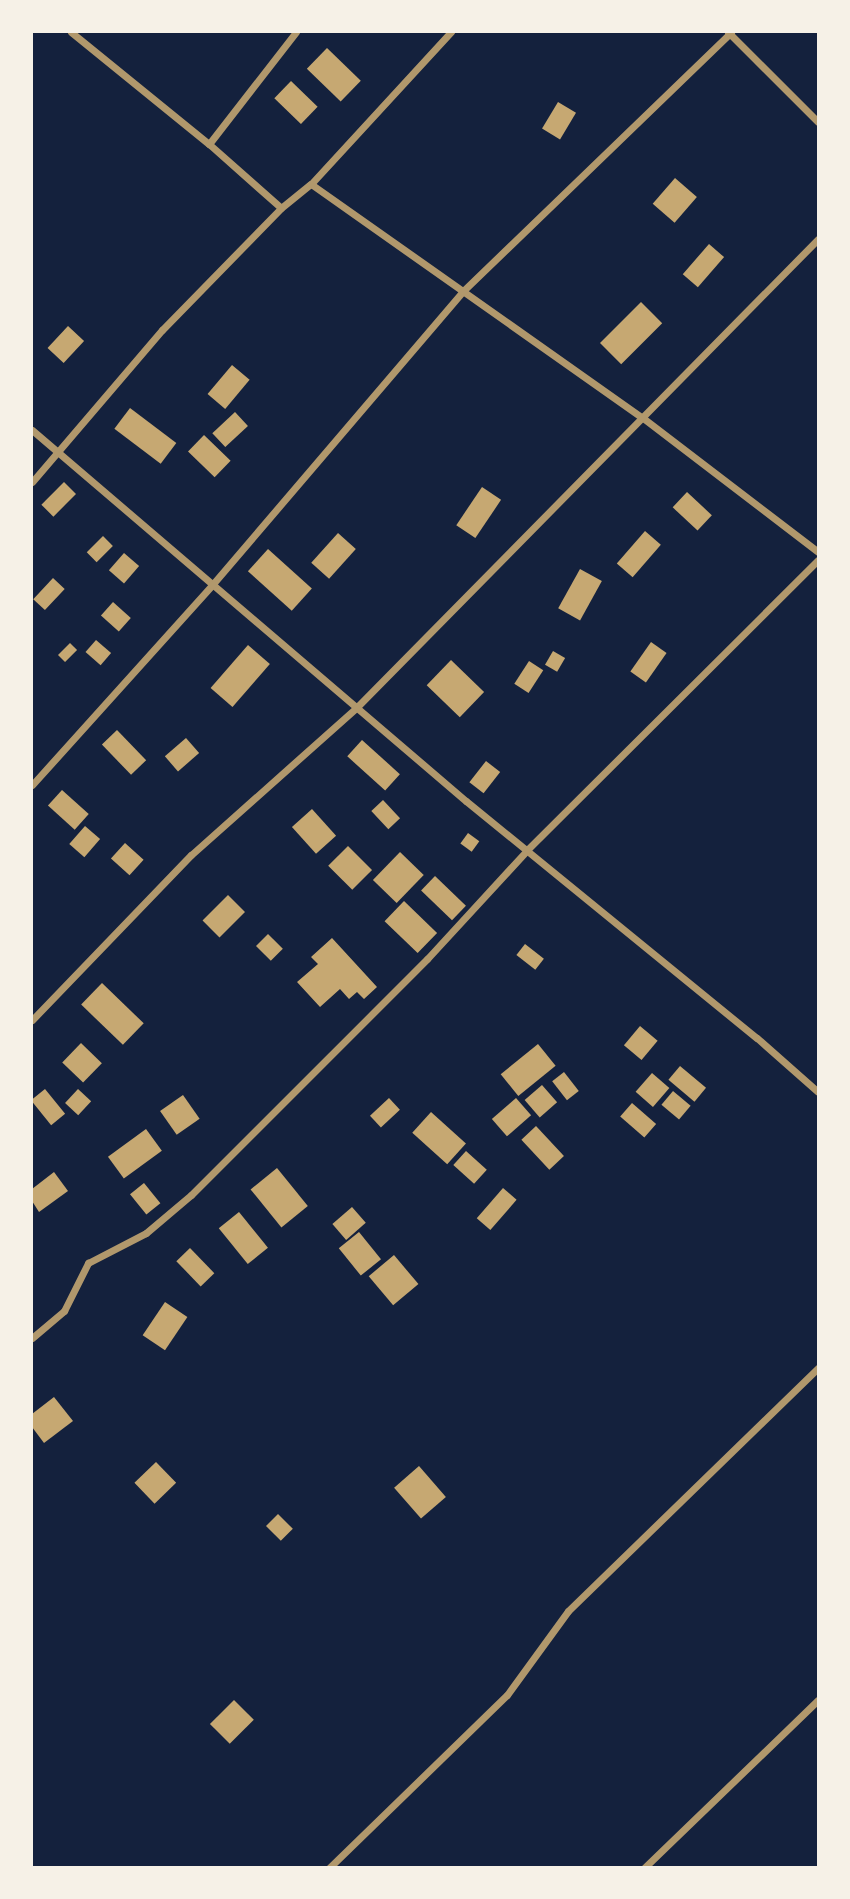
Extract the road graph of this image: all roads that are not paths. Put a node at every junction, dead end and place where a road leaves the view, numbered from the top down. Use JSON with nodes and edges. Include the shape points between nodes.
{"nodes":[{"id":1,"x":71,"y":32,"type":"edge"},
{"id":2,"x":296,"y":32,"type":"edge"},
{"id":3,"x":452,"y":32,"type":"edge"},
{"id":4,"x":730,"y":32,"type":"edge"},
{"id":5,"x":818,"y":122,"type":"edge"},
{"id":6,"x":209,"y":144,"type":"junction"},
{"id":7,"x":311,"y":184,"type":"junction"},
{"id":8,"x":281,"y":208,"type":"junction"},
{"id":9,"x":818,"y":239,"type":"edge"},
{"id":10,"x":462,"y":292,"type":"junction"},
{"id":11,"x":643,"y":418,"type":"junction"},
{"id":12,"x":32,"y":430,"type":"edge"},
{"id":13,"x":56,"y":452,"type":"junction"},
{"id":14,"x":32,"y":482,"type":"edge"},
{"id":15,"x":818,"y":552,"type":"edge"},
{"id":16,"x":818,"y":560,"type":"edge"},
{"id":17,"x":212,"y":586,"type":"junction"},
{"id":18,"x":357,"y":707,"type":"junction"},
{"id":19,"x":32,"y":785,"type":"edge"},
{"id":20,"x":528,"y":849,"type":"junction"},
{"id":21,"x":32,"y":1020,"type":"edge"},
{"id":22,"x":818,"y":1092,"type":"edge"},
{"id":23,"x":32,"y":1338,"type":"edge"},
{"id":24,"x":818,"y":1368,"type":"edge"},
{"id":25,"x":818,"y":1700,"type":"edge"},
{"id":26,"x":330,"y":1867,"type":"edge"},
{"id":27,"x":644,"y":1867,"type":"edge"}],
"edges":[{"from":1,"to":6,"type":"street"},
{"from":2,"to":6,"type":"street"},
{"from":3,"to":7,"type":"street"},
{"from":4,"to":5,"type":"street"},
{"from":4,"to":10,"type":"street"},
{"from":6,"to":8,"type":"street"},
{"from":7,"to":8,"type":"street"},
{"from":7,"to":10,"type":"street"},
{"from":8,"to":13,"type":"street","via":[[162,330]]},
{"from":9,"to":11,"type":"street"},
{"from":10,"to":11,"type":"street"},
{"from":10,"to":17,"type":"street"},
{"from":11,"to":15,"type":"street"},
{"from":11,"to":18,"type":"street"},
{"from":12,"to":13,"type":"street"},
{"from":13,"to":14,"type":"street"},
{"from":13,"to":17,"type":"street"},
{"from":16,"to":20,"type":"street"},
{"from":17,"to":18,"type":"street"},
{"from":17,"to":19,"type":"street"},
{"from":18,"to":20,"type":"street"},
{"from":18,"to":21,"type":"street","via":[[191,855]]},
{"from":20,"to":22,"type":"street"},
{"from":20,"to":23,"type":"street","via":[[427,958],[191,1195],[146,1233],[88,1263],[64,1311]]},
{"from":24,"to":26,"type":"street","via":[[568,1611],[507,1695]]},
{"from":25,"to":27,"type":"street"}]}
